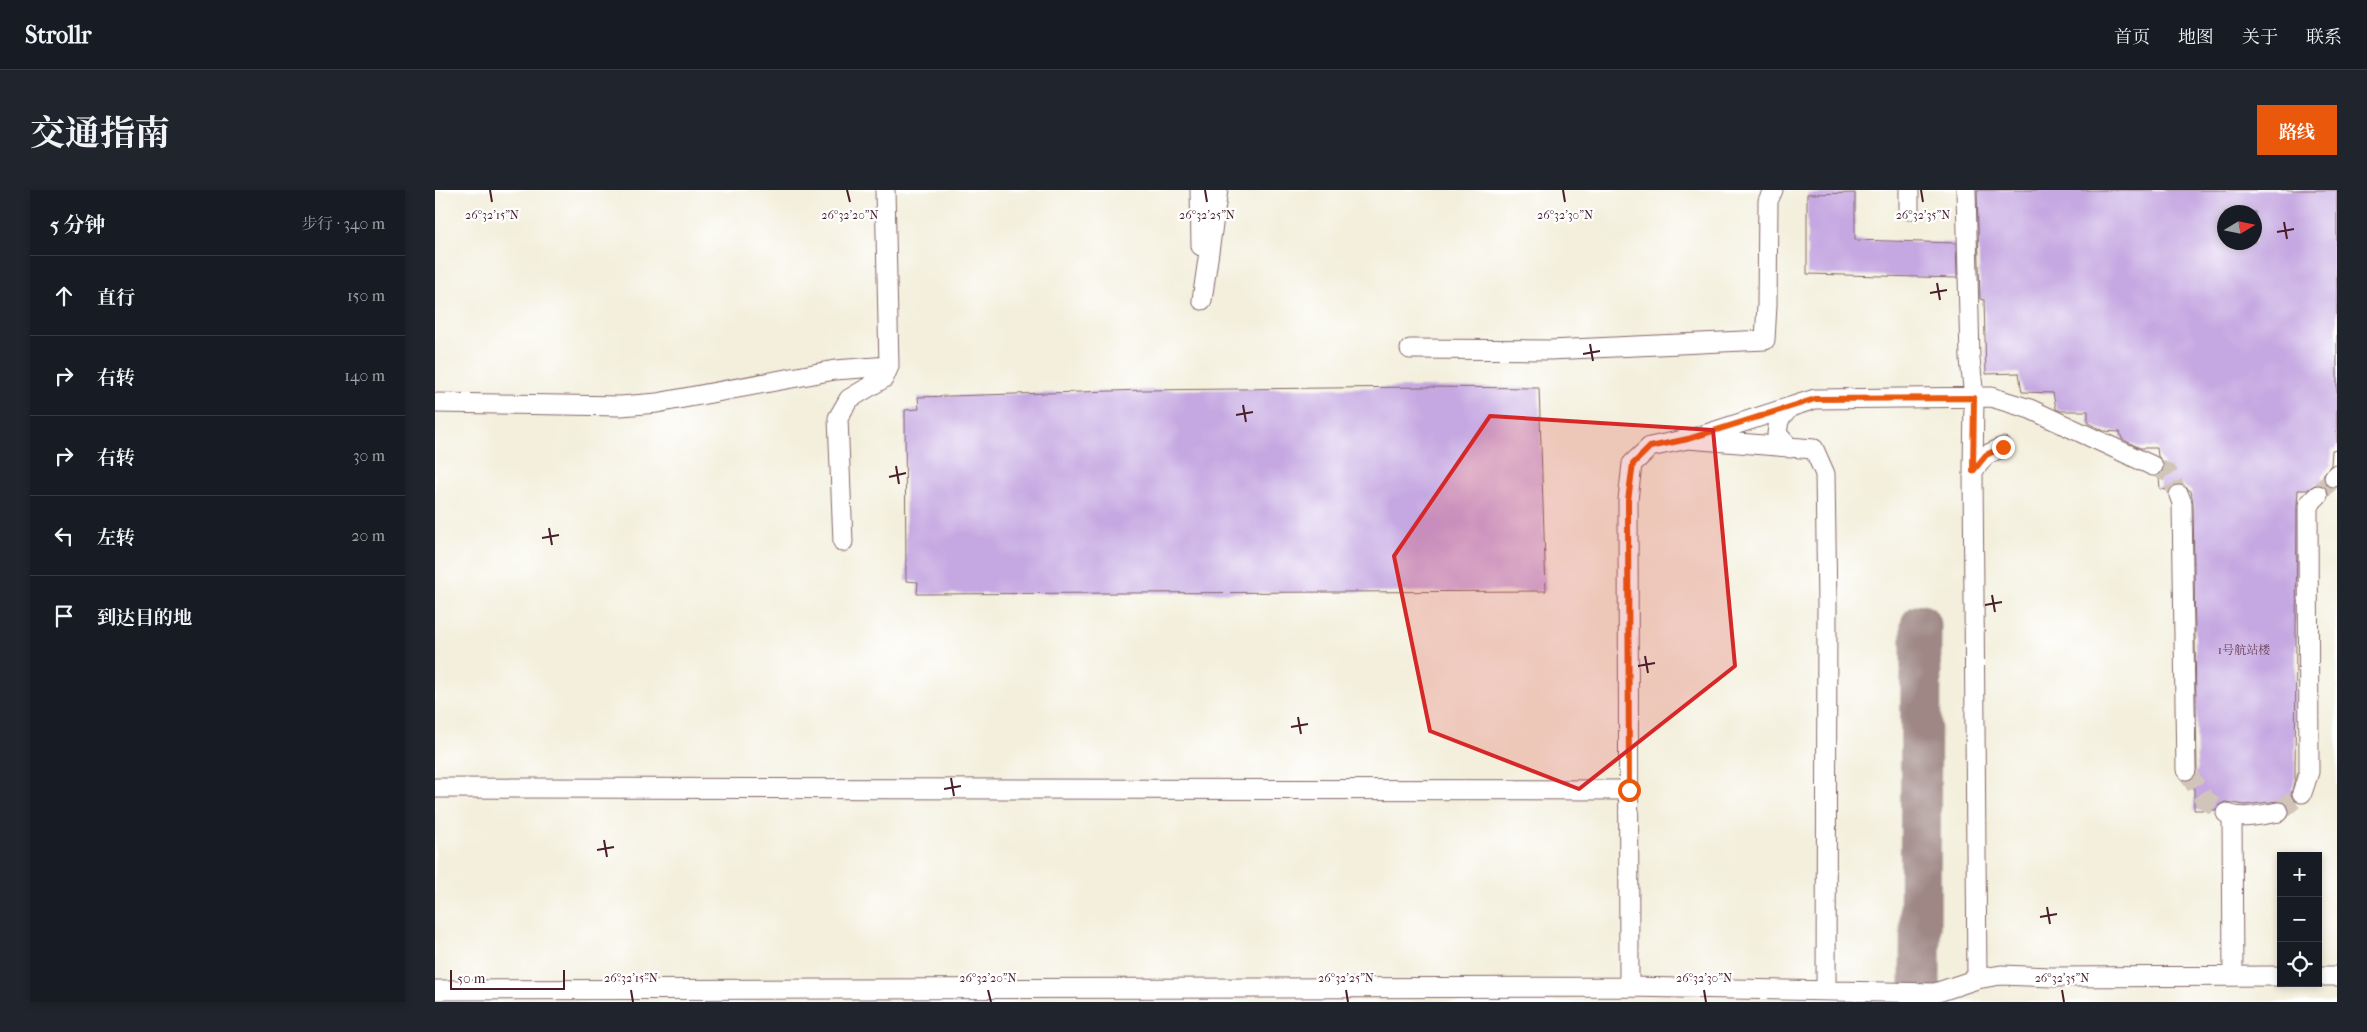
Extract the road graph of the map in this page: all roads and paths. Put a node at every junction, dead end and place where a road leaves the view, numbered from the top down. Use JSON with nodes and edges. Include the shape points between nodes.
{"nodes":[{"id":1,"x":885,"y":190,"type":"edge"},
{"id":2,"x":1199,"y":190,"type":"edge"},
{"id":3,"x":1218,"y":190,"type":"edge"},
{"id":4,"x":1773,"y":190,"type":"edge"},
{"id":5,"x":1909,"y":190,"type":"edge"},
{"id":6,"x":1966,"y":190,"type":"edge"},
{"id":7,"x":1909,"y":210,"type":"dead end"},
{"id":8,"x":1410,"y":349,"type":"dead end"},
{"id":9,"x":889,"y":366,"type":"junction"},
{"id":10,"x":1974,"y":398,"type":"junction"},
{"id":11,"x":435,"y":403,"type":"edge"},
{"id":12,"x":1790,"y":406,"type":"junction"},
{"id":13,"x":1688,"y":439,"type":"junction"},
{"id":14,"x":2003,"y":447,"type":"dead end"},
{"id":15,"x":1790,"y":448,"type":"junction"},
{"id":16,"x":2153,"y":466,"type":"tunnel mouth"},
{"id":17,"x":1973,"y":471,"type":"junction"},
{"id":18,"x":2179,"y":495,"type":"tunnel mouth"},
{"id":19,"x":2318,"y":495,"type":"tunnel mouth"},
{"id":20,"x":843,"y":542,"type":"dead end"},
{"id":21,"x":2186,"y":770,"type":"tunnel mouth"},
{"id":22,"x":435,"y":788,"type":"edge"},
{"id":23,"x":1629,"y":790,"type":"junction"},
{"id":24,"x":2302,"y":793,"type":"tunnel mouth"},
{"id":25,"x":2279,"y":812,"type":"tunnel mouth"},
{"id":26,"x":2233,"y":976,"type":"junction"},
{"id":27,"x":2277,"y":976,"type":"edge"},
{"id":28,"x":2322,"y":976,"type":"edge"},
{"id":29,"x":2337,"y":976,"type":"edge"},
{"id":30,"x":1977,"y":979,"type":"junction"},
{"id":31,"x":1629,"y":987,"type":"junction"},
{"id":32,"x":435,"y":990,"type":"edge"},
{"id":33,"x":1827,"y":991,"type":"junction"}],
"edges":[{"from":1,"to":9,"type":"street"},
{"from":2,"to":3,"type":"street","via":[[1202,300]]},
{"from":4,"to":8,"type":"street","via":[[1768,201],[1765,340],[1550,350]]},
{"from":5,"to":7,"type":"street"},
{"from":6,"to":10,"type":"street"},
{"from":9,"to":11,"type":"street","via":[[835,370],[621,406]]},
{"from":9,"to":20,"type":"street","via":[[884,378],[849,399],[838,418]]},
{"from":10,"to":12,"type":"street","via":[[1815,399]]},
{"from":10,"to":16,"type":"street","via":[[1991,397],[2030,409]]},
{"from":10,"to":17,"type":"street"},
{"from":12,"to":13,"type":"street"},
{"from":12,"to":15,"type":"street","via":[[1779,420],[1777,434]]},
{"from":13,"to":15,"type":"street"},
{"from":13,"to":23,"type":"street","via":[[1650,447],[1633,464],[1628,500]]},
{"from":14,"to":17,"type":"street","via":[[1986,455]]},
{"from":15,"to":33,"type":"street","via":[[1814,449],[1825,474]]},
{"from":17,"to":30,"type":"street"},
{"from":18,"to":21,"type":"street","via":[[2182,502]]},
{"from":19,"to":24,"type":"street","via":[[2309,505],[2309,772]]},
{"from":22,"to":23,"type":"street"},
{"from":23,"to":31,"type":"street"},
{"from":25,"to":26,"type":"street","via":[[2254,816],[2229,814]]},
{"from":26,"to":27,"type":"street"},
{"from":26,"to":30,"type":"street","via":[[2001,975]]},
{"from":28,"to":29,"type":"street"},
{"from":30,"to":33,"type":"street","via":[[1935,992]]},
{"from":31,"to":32,"type":"street"},
{"from":31,"to":33,"type":"street"}]}
